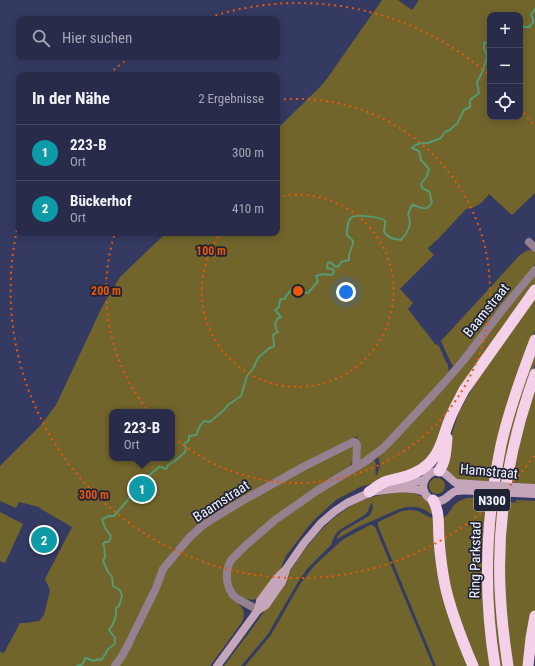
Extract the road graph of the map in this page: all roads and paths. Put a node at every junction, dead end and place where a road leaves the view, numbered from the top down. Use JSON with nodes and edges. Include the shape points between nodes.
{"nodes":[{"id":1,"x":535,"y":270,"type":"edge"},
{"id":2,"x":535,"y":290,"type":"edge"},
{"id":3,"x":535,"y":340,"type":"edge"},
{"id":4,"x":535,"y":374,"type":"edge"},
{"id":5,"x":449,"y":421,"type":"junction"},
{"id":6,"x":356,"y":467,"type":"junction"},
{"id":7,"x":439,"y":471,"type":"junction"},
{"id":8,"x":424,"y":480,"type":"junction"},
{"id":9,"x":484,"y":488,"type":"junction"},
{"id":10,"x":535,"y":488,"type":"edge"},
{"id":11,"x":516,"y":490,"type":"junction"},
{"id":12,"x":369,"y":492,"type":"junction"},
{"id":13,"x":424,"y":492,"type":"junction"},
{"id":14,"x":535,"y":494,"type":"edge"},
{"id":15,"x":433,"y":500,"type":"junction"},
{"id":16,"x":258,"y":610,"type":"junction"},
{"id":17,"x":535,"y":616,"type":"edge"},
{"id":18,"x":115,"y":666,"type":"edge"},
{"id":19,"x":217,"y":666,"type":"edge"},
{"id":20,"x":473,"y":666,"type":"edge"},
{"id":21,"x":496,"y":666,"type":"edge"},
{"id":22,"x":508,"y":666,"type":"edge"},
{"id":23,"x":528,"y":666,"type":"edge"}],
"edges":[{"from":1,"to":6,"type":"street","name":"Baamstraat","via":[[444,384],[392,439]]},
{"from":2,"to":5,"type":"highway","via":[[464,390]]},
{"from":3,"to":21,"type":"highway","name":"Ring Parkstad","number":"N300","via":[[509,416],[494,487],[488,585]]},
{"from":4,"to":22,"type":"highway","name":"Ring Parkstad","number":"N300","via":[[511,456],[501,539],[500,586]]},
{"from":5,"to":7,"type":"highway","via":[[445,456]]},
{"from":5,"to":12,"type":"highway","via":[[442,444],[428,464],[411,475],[386,482]]},
{"from":6,"to":16,"type":"street","name":"Baamstraat","via":[[276,520],[232,559],[226,571],[229,588],[238,599]]},
{"from":6,"to":18,"type":"street","name":"Baamstraat","via":[[357,445],[353,442],[242,501],[202,526],[163,569],[129,643]]},
{"from":7,"to":8,"type":"main road","name":"Hamstraat"},
{"from":7,"to":9,"type":"main road","name":"Hamstraat","via":[[456,483]]},
{"from":8,"to":12,"type":"main road","name":"Hamstraat","via":[[391,484]]},
{"from":8,"to":13,"type":"main road"},
{"from":9,"to":11,"type":"main road","name":"Hamstraat","bridge":true},
{"from":9,"to":15,"type":"main road","name":"Hamstraat","via":[[456,491],[441,501]]},
{"from":10,"to":11,"type":"main road","name":"Hamstraat"},
{"from":11,"to":14,"type":"main road","name":"Hamstraat"},
{"from":12,"to":13,"type":"main road","name":"Hamstraat","via":[[403,489]]},
{"from":12,"to":16,"type":"main road","name":"Hamstraat","via":[[340,507],[321,523],[286,568],[282,582],[266,605]]},
{"from":13,"to":15,"type":"main road"},
{"from":15,"to":20,"type":"highway","via":[[438,516],[441,563],[448,597]]},
{"from":16,"to":19,"type":"main road","name":"Hamstraat"},
{"from":17,"to":23,"type":"highway"}]}
